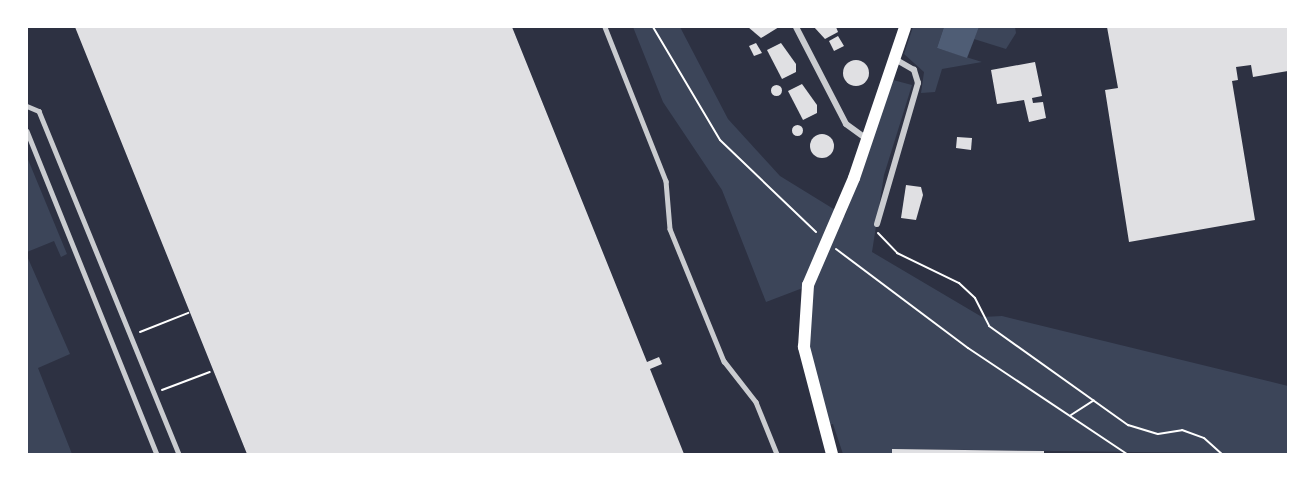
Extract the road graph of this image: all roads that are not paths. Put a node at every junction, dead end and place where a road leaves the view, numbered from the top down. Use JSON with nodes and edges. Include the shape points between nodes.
{"nodes":[{"id":1,"x":605,"y":27,"type":"edge"},
{"id":2,"x":796,"y":27,"type":"edge"},
{"id":3,"x":905,"y":27,"type":"edge"},
{"id":4,"x":895,"y":59,"type":"junction"},
{"id":5,"x":27,"y":106,"type":"edge"},
{"id":6,"x":27,"y":131,"type":"edge"},
{"id":7,"x":867,"y":139,"type":"junction"},
{"id":8,"x":877,"y":224,"type":"dead end"},
{"id":9,"x":157,"y":454,"type":"edge"},
{"id":10,"x":179,"y":454,"type":"edge"},
{"id":11,"x":777,"y":454,"type":"edge"},
{"id":12,"x":832,"y":454,"type":"edge"}],
"edges":[{"from":1,"to":11,"type":"lane","via":[[666,181],[670,229],[724,361],[756,402]]},
{"from":2,"to":7,"type":"street","via":[[846,124]]},
{"from":3,"to":4,"type":"main road"},
{"from":4,"to":7,"type":"main road"},
{"from":4,"to":8,"type":"street","via":[[914,70],[918,83]]},
{"from":5,"to":10,"type":"lane","via":[[39,111]]},
{"from":6,"to":9,"type":"lane"},
{"from":7,"to":12,"type":"main road","via":[[808,285],[804,347]]}]}
